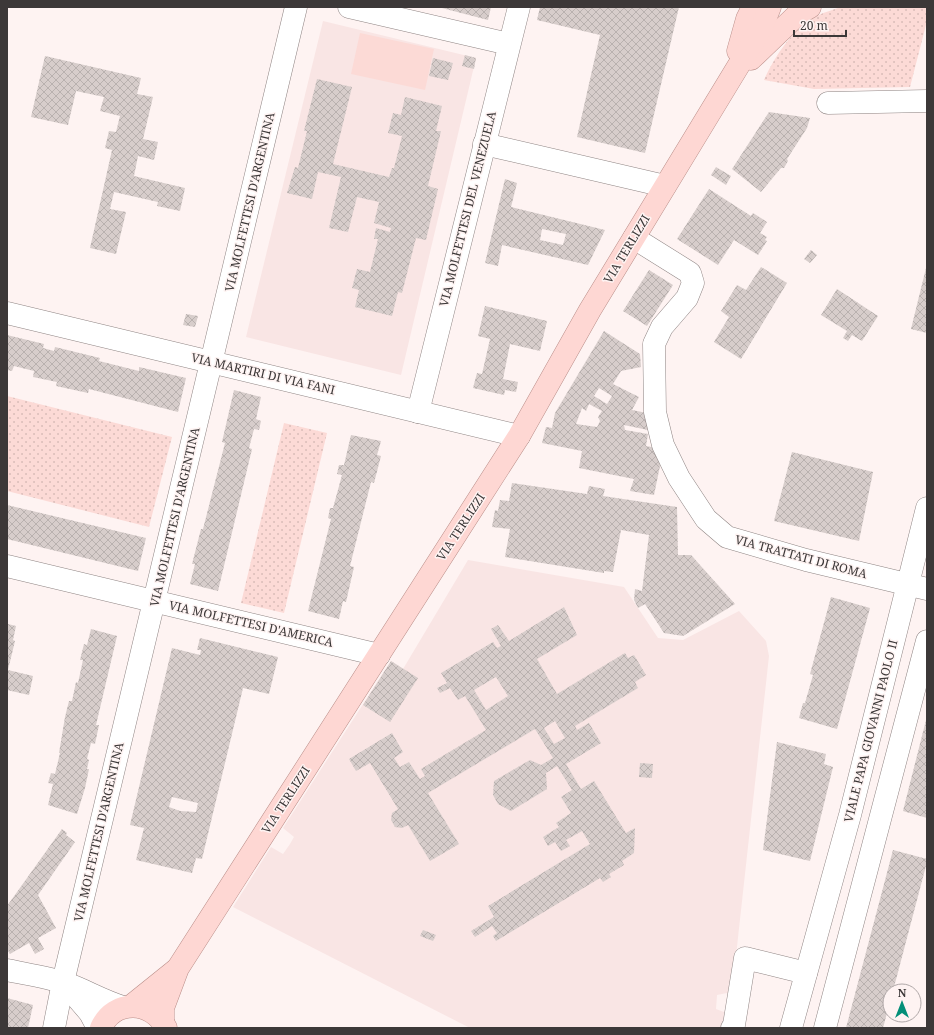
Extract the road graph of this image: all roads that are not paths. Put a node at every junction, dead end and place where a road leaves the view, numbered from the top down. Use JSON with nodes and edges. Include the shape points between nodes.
{"nodes":[{"id":1,"x":296,"y":7,"type":"edge"},
{"id":2,"x":349,"y":7,"type":"edge"},
{"id":3,"x":519,"y":7,"type":"edge"},
{"id":4,"x":753,"y":7,"type":"edge"},
{"id":5,"x":770,"y":7,"type":"edge"},
{"id":6,"x":783,"y":7,"type":"edge"},
{"id":7,"x":810,"y":7,"type":"edge"},
{"id":8,"x":762,"y":27,"type":"junction"},
{"id":9,"x":509,"y":44,"type":"junction"},
{"id":10,"x":730,"y":79,"type":"junction"},
{"id":11,"x":927,"y":102,"type":"edge"},
{"id":12,"x":828,"y":103,"type":"dead end"},
{"id":13,"x":484,"y":144,"type":"junction"},
{"id":14,"x":665,"y":186,"type":"junction"},
{"id":15,"x":634,"y":238,"type":"junction"},
{"id":16,"x":7,"y":313,"type":"edge"},
{"id":17,"x":212,"y":362,"type":"junction"},
{"id":18,"x":418,"y":412,"type":"junction"},
{"id":19,"x":519,"y":436,"type":"junction"},
{"id":20,"x":927,"y":508,"type":"edge"},
{"id":21,"x":7,"y":566,"type":"edge"},
{"id":22,"x":917,"y":586,"type":"edge"},
{"id":23,"x":154,"y":601,"type":"junction"},
{"id":24,"x":927,"y":641,"type":"edge"},
{"id":25,"x":379,"y":654,"type":"junction"},
{"id":26,"x":850,"y":815,"type":"junction"},
{"id":27,"x":878,"y":823,"type":"junction"},
{"id":28,"x":842,"y":961,"type":"junction"},
{"id":29,"x":809,"y":963,"type":"junction"},
{"id":30,"x":178,"y":968,"type":"junction"},
{"id":31,"x":8,"y":969,"type":"edge"},
{"id":32,"x":63,"y":982,"type":"junction"},
{"id":33,"x":127,"y":1006,"type":"junction"},
{"id":34,"x":164,"y":1025,"type":"edge"},
{"id":35,"x":54,"y":1028,"type":"edge"},
{"id":36,"x":99,"y":1028,"type":"edge"},
{"id":37,"x":732,"y":1028,"type":"edge"},
{"id":38,"x":791,"y":1028,"type":"edge"},
{"id":39,"x":824,"y":1028,"type":"edge"}],
"edges":[{"from":1,"to":17,"type":"street","name":"VIA MOLFETTESI D'ARGENTINA"},
{"from":2,"to":9,"type":"street"},
{"from":3,"to":9,"type":"street","name":"VIA MOLFETTESI DEL VENEZUELA"},
{"from":4,"to":10,"type":"main road","name":"VIA TERLIZZI","via":[[747,19]]},
{"from":5,"to":8,"type":"main road","name":"VIA TERLIZZI"},
{"from":6,"to":8,"type":"main road","name":"VIA TERLIZZI"},
{"from":7,"to":10,"type":"main road","name":"VIA TERLIZZI","via":[[798,14]]},
{"from":8,"to":10,"type":"main road","name":"VIA TERLIZZI"},
{"from":9,"to":13,"type":"street","name":"VIA MOLFETTESI DEL VENEZUELA"},
{"from":10,"to":14,"type":"main road","name":"VIA TERLIZZI"},
{"from":11,"to":12,"type":"street"},
{"from":13,"to":14,"type":"street"},
{"from":13,"to":18,"type":"street","name":"VIA MOLFETTESI DEL VENEZUELA"},
{"from":14,"to":15,"type":"main road","name":"VIA TERLIZZI"},
{"from":15,"to":19,"type":"main road","name":"VIA TERLIZZI"},
{"from":15,"to":22,"type":"street","name":"VIA TRATTATI DI ROMA","via":[[690,273],[693,283],[686,298],[662,326],[654,344],[655,412],[663,445],[679,478],[706,519],[727,537],[806,560]]},
{"from":16,"to":17,"type":"street","name":"VIA MARTIRI DI VIA FANI"},
{"from":17,"to":18,"type":"street","name":"VIA MARTIRI DI VIA FANI"},
{"from":17,"to":23,"type":"street","name":"VIA MOLFETTESI D'ARGENTINA"},
{"from":18,"to":19,"type":"street","name":"VIA MARTIRI DI VIA FANI"},
{"from":19,"to":25,"type":"main road","name":"VIA TERLIZZI"},
{"from":20,"to":22,"type":"street","name":"VIALE PAPA GIOVANNI PAOLO II"},
{"from":21,"to":23,"type":"street","name":"VIA MOLFETTESI D'AMERICA"},
{"from":22,"to":26,"type":"street","name":"VIALE PAPA GIOVANNI PAOLO II","via":[[885,679]]},
{"from":23,"to":25,"type":"street","name":"VIA MOLFETTESI D'AMERICA"},
{"from":23,"to":32,"type":"street","name":"VIA MOLFETTESI D'ARGENTINA"},
{"from":24,"to":27,"type":"street"},
{"from":25,"to":30,"type":"main road","name":"VIA TERLIZZI"},
{"from":26,"to":27,"type":"street"},
{"from":26,"to":29,"type":"street","name":"VIALE PAPA GIOVANNI PAOLO II"},
{"from":27,"to":28,"type":"street"},
{"from":28,"to":29,"type":"street"},
{"from":28,"to":39,"type":"street"},
{"from":29,"to":37,"type":"street","via":[[745,958]]},
{"from":29,"to":38,"type":"street","name":"VIALE PAPA GIOVANNI PAOLO II"},
{"from":30,"to":33,"type":"main road","name":"VIA TERLIZZI"},
{"from":30,"to":34,"type":"main road","name":"VIA TERLIZZI","via":[[164,1008]]},
{"from":31,"to":32,"type":"street"},
{"from":32,"to":33,"type":"street","via":[[106,1002]]},
{"from":32,"to":35,"type":"street","name":"VIA MOLFETTESI D'ARGENTINA"},
{"from":32,"to":36,"type":"street","via":[[90,1013]]},
{"from":33,"to":34,"type":"main road","via":[[148,1009],[156,1014]]},
{"from":33,"to":36,"type":"main road","name":"VIA TERLIZZI","via":[[110,1015]]}]}
